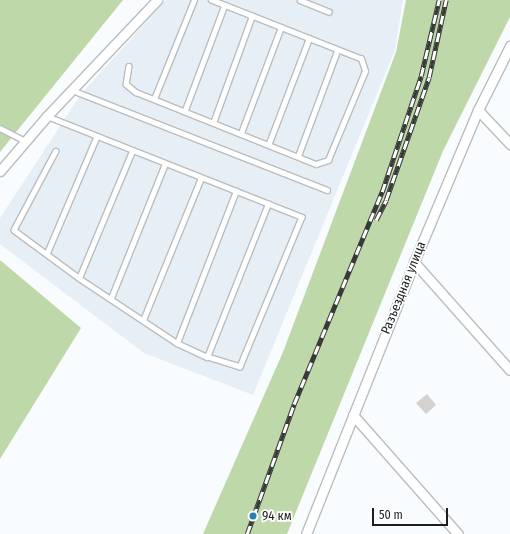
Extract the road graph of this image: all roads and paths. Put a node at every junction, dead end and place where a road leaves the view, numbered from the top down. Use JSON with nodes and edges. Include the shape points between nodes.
{"nodes":[{"id":1,"x":157,"y":0,"type":"edge"},
{"id":2,"x":194,"y":0,"type":"edge"},
{"id":3,"x":211,"y":0,"type":"edge"},
{"id":4,"x":300,"y":0,"type":"edge"},
{"id":5,"x":224,"y":6,"type":"junction"},
{"id":6,"x":328,"y":12,"type":"dead end"},
{"id":7,"x":252,"y":16,"type":"junction"},
{"id":8,"x":281,"y":27,"type":"junction"},
{"id":9,"x":309,"y":38,"type":"junction"},
{"id":10,"x":510,"y":46,"type":"edge"},
{"id":11,"x":337,"y":51,"type":"junction"},
{"id":12,"x":129,"y":66,"type":"dead end"},
{"id":13,"x":72,"y":90,"type":"junction"},
{"id":14,"x":154,"y":99,"type":"junction"},
{"id":15,"x":184,"y":110,"type":"junction"},
{"id":16,"x":478,"y":110,"type":"junction"},
{"id":17,"x":47,"y":116,"type":"junction"},
{"id":18,"x":213,"y":123,"type":"junction"},
{"id":19,"x":0,"y":128,"type":"edge"},
{"id":20,"x":241,"y":133,"type":"junction"},
{"id":21,"x":98,"y":136,"type":"junction"},
{"id":22,"x":26,"y":140,"type":"junction"},
{"id":23,"x":269,"y":143,"type":"junction"},
{"id":24,"x":510,"y":144,"type":"edge"},
{"id":25,"x":56,"y":151,"type":"dead end"},
{"id":26,"x":132,"y":151,"type":"junction"},
{"id":27,"x":298,"y":156,"type":"junction"},
{"id":28,"x":165,"y":164,"type":"junction"},
{"id":29,"x":0,"y":171,"type":"edge"},
{"id":30,"x":201,"y":178,"type":"junction"},
{"id":31,"x":327,"y":190,"type":"dead end"},
{"id":32,"x":236,"y":191,"type":"junction"},
{"id":33,"x":268,"y":204,"type":"junction"},
{"id":34,"x":47,"y":253,"type":"junction"},
{"id":35,"x":414,"y":262,"type":"junction"},
{"id":36,"x":79,"y":278,"type":"junction"},
{"id":37,"x":110,"y":298,"type":"junction"},
{"id":38,"x":143,"y":320,"type":"junction"},
{"id":39,"x":177,"y":343,"type":"junction"},
{"id":40,"x":207,"y":357,"type":"junction"},
{"id":41,"x":510,"y":370,"type":"edge"},
{"id":42,"x":353,"y":414,"type":"junction"},
{"id":43,"x":306,"y":534,"type":"edge"},
{"id":44,"x":458,"y":534,"type":"edge"}],
"edges":[{"from":1,"to":13,"type":"street"},
{"from":2,"to":14,"type":"lane"},
{"from":3,"to":5,"type":"lane"},
{"from":4,"to":6,"type":"lane"},
{"from":5,"to":7,"type":"lane"},
{"from":5,"to":15,"type":"lane"},
{"from":7,"to":8,"type":"lane"},
{"from":7,"to":18,"type":"lane"},
{"from":8,"to":9,"type":"lane"},
{"from":8,"to":20,"type":"lane"},
{"from":9,"to":11,"type":"lane"},
{"from":9,"to":23,"type":"lane"},
{"from":10,"to":16,"type":"street","name":"Разъездная улица"},
{"from":11,"to":27,"type":"lane"},
{"from":11,"to":27,"type":"lane","via":[[361,60],[365,71],[328,160],[316,164]]},
{"from":12,"to":14,"type":"lane","via":[[126,84],[136,92]]},
{"from":13,"to":17,"type":"street"},
{"from":13,"to":31,"type":"lane"},
{"from":14,"to":15,"type":"lane"},
{"from":15,"to":18,"type":"lane"},
{"from":16,"to":24,"type":"street"},
{"from":16,"to":35,"type":"street","name":"Разъездная улица"},
{"from":17,"to":21,"type":"lane"},
{"from":17,"to":22,"type":"street"},
{"from":18,"to":20,"type":"lane"},
{"from":19,"to":22,"type":"lane"},
{"from":20,"to":23,"type":"lane"},
{"from":21,"to":26,"type":"lane"},
{"from":21,"to":34,"type":"lane"},
{"from":22,"to":29,"type":"street"},
{"from":23,"to":27,"type":"lane"},
{"from":25,"to":34,"type":"lane","via":[[14,230]]},
{"from":26,"to":28,"type":"lane"},
{"from":26,"to":36,"type":"lane"},
{"from":28,"to":30,"type":"lane"},
{"from":28,"to":37,"type":"lane"},
{"from":30,"to":32,"type":"lane"},
{"from":30,"to":38,"type":"lane"},
{"from":32,"to":33,"type":"lane"},
{"from":32,"to":39,"type":"lane"},
{"from":33,"to":40,"type":"lane"},
{"from":33,"to":40,"type":"lane","via":[[302,217],[240,367]]},
{"from":34,"to":36,"type":"lane"},
{"from":35,"to":41,"type":"street"},
{"from":35,"to":42,"type":"street","name":"Разъездная улица"},
{"from":36,"to":37,"type":"lane"},
{"from":37,"to":38,"type":"lane"},
{"from":38,"to":39,"type":"lane"},
{"from":39,"to":40,"type":"lane"},
{"from":42,"to":43,"type":"street","name":"Разъездная улица"},
{"from":42,"to":44,"type":"street"}]}
